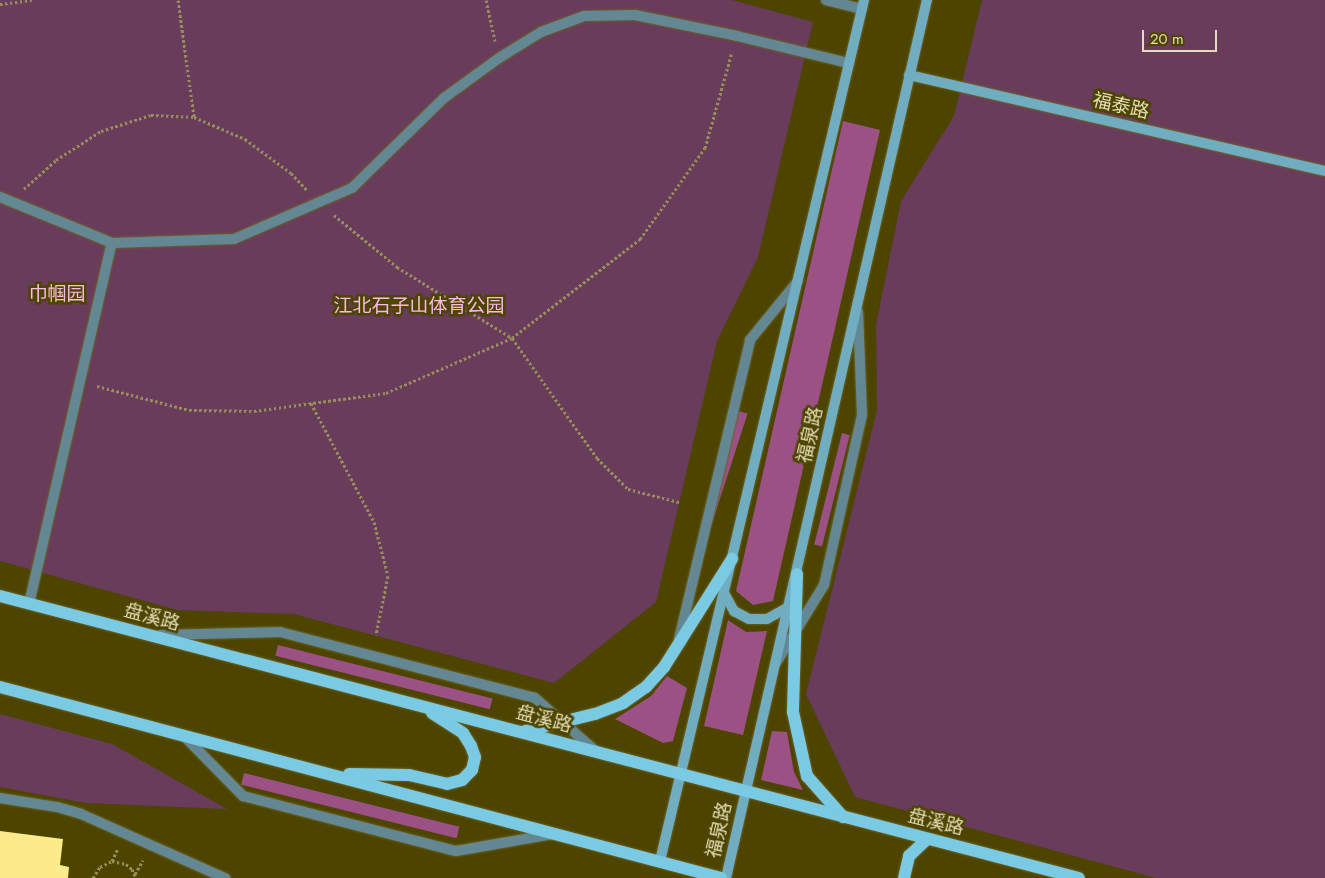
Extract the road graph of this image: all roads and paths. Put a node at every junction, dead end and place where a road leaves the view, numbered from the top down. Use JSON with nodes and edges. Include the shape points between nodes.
{"nodes":[{"id":1,"x":32,"y":0,"type":"edge"},
{"id":2,"x":178,"y":0,"type":"edge"},
{"id":3,"x":486,"y":0,"type":"edge"},
{"id":4,"x":826,"y":0,"type":"edge"},
{"id":5,"x":927,"y":0,"type":"edge"},
{"id":6,"x":0,"y":4,"type":"edge"},
{"id":7,"x":863,"y":4,"type":"edge"},
{"id":8,"x":737,"y":36,"type":"junction"},
{"id":9,"x":499,"y":58,"type":"junction"},
{"id":10,"x":849,"y":64,"type":"junction"},
{"id":11,"x":909,"y":75,"type":"junction"},
{"id":12,"x":194,"y":117,"type":"junction"},
{"id":13,"x":1325,"y":171,"type":"edge"},
{"id":14,"x":0,"y":197,"type":"edge"},
{"id":15,"x":11,"y":202,"type":"junction"},
{"id":16,"x":319,"y":202,"type":"junction"},
{"id":17,"x":112,"y":243,"type":"junction"},
{"id":18,"x":798,"y":280,"type":"junction"},
{"id":19,"x":857,"y":306,"type":"junction"},
{"id":20,"x":512,"y":338,"type":"junction"},
{"id":21,"x":80,"y":381,"type":"junction"},
{"id":22,"x":311,"y":403,"type":"junction"},
{"id":23,"x":680,"y":502,"type":"dead end"},
{"id":24,"x":732,"y":559,"type":"junction"},
{"id":25,"x":797,"y":574,"type":"junction"},
{"id":26,"x":724,"y":593,"type":"junction"},
{"id":27,"x":0,"y":596,"type":"edge"},
{"id":28,"x":29,"y":604,"type":"junction"},
{"id":29,"x":789,"y":607,"type":"junction"},
{"id":30,"x":795,"y":632,"type":"junction"},
{"id":31,"x":376,"y":635,"type":"dead end"},
{"id":32,"x":151,"y":636,"type":"junction"},
{"id":33,"x":678,"y":644,"type":"junction"},
{"id":34,"x":776,"y":663,"type":"junction"},
{"id":35,"x":0,"y":687,"type":"edge"},
{"id":36,"x":425,"y":708,"type":"junction"},
{"id":37,"x":563,"y":722,"type":"junction"},
{"id":38,"x":521,"y":732,"type":"junction"},
{"id":39,"x":185,"y":737,"type":"junction"},
{"id":40,"x":598,"y":752,"type":"junction"},
{"id":41,"x":330,"y":774,"type":"junction"},
{"id":42,"x":681,"y":775,"type":"junction"},
{"id":43,"x":746,"y":792,"type":"junction"},
{"id":44,"x":0,"y":798,"type":"edge"},
{"id":45,"x":842,"y":817,"type":"junction"},
{"id":46,"x":556,"y":834,"type":"junction"},
{"id":47,"x":927,"y":839,"type":"junction"},
{"id":48,"x":660,"y":862,"type":"junction"},
{"id":49,"x":687,"y":874,"type":"edge"},
{"id":50,"x":94,"y":878,"type":"edge"},
{"id":51,"x":136,"y":878,"type":"edge"},
{"id":52,"x":225,"y":878,"type":"edge"},
{"id":53,"x":721,"y":878,"type":"edge"},
{"id":54,"x":726,"y":878,"type":"edge"},
{"id":55,"x":904,"y":878,"type":"edge"},
{"id":56,"x":1079,"y":878,"type":"edge"}],
"edges":[{"from":1,"to":6,"type":"path"},
{"from":2,"to":12,"type":"path"},
{"from":3,"to":9,"type":"path"},
{"from":4,"to":7,"type":"street"},
{"from":5,"to":11,"type":"main road","name":"福泉路"},
{"from":7,"to":10,"type":"main road"},
{"from":8,"to":9,"type":"street","via":[[635,15],[584,16],[541,32]]},
{"from":8,"to":10,"type":"street"},
{"from":8,"to":20,"type":"path","via":[[705,148],[640,239]]},
{"from":9,"to":16,"type":"street","via":[[444,98],[352,188]]},
{"from":10,"to":18,"type":"main road"},
{"from":11,"to":13,"type":"main road","name":"福泰路"},
{"from":11,"to":19,"type":"main road","name":"福泉路"},
{"from":12,"to":15,"type":"path","via":[[151,115],[101,131],[56,160]]},
{"from":12,"to":16,"type":"path","via":[[245,139],[291,173]]},
{"from":14,"to":15,"type":"street"},
{"from":15,"to":17,"type":"street"},
{"from":16,"to":17,"type":"street","via":[[234,239]]},
{"from":16,"to":20,"type":"path","via":[[397,267]]},
{"from":17,"to":21,"type":"street"},
{"from":18,"to":24,"type":"main road"},
{"from":18,"to":33,"type":"street","via":[[750,340]]},
{"from":19,"to":25,"type":"main road","name":"福泉路"},
{"from":19,"to":30,"type":"street","via":[[862,415],[824,585]]},
{"from":20,"to":22,"type":"path","via":[[386,393]]},
{"from":20,"to":23,"type":"path","via":[[597,458],[628,489]]},
{"from":21,"to":22,"type":"path","via":[[189,410],[254,411]]},
{"from":21,"to":28,"type":"street"},
{"from":22,"to":31,"type":"path","via":[[374,522],[388,576]]},
{"from":24,"to":26,"type":"main road"},
{"from":24,"to":33,"type":"main road"},
{"from":25,"to":29,"type":"main road","name":"福泉路"},
{"from":25,"to":30,"type":"main road"},
{"from":26,"to":29,"type":"main road","via":[[734,610],[749,619],[767,619]]},
{"from":26,"to":42,"type":"main road"},
{"from":27,"to":28,"type":"main road","name":"盘溪路"},
{"from":28,"to":32,"type":"main road","name":"盘溪路"},
{"from":29,"to":34,"type":"main road","name":"福泉路"},
{"from":30,"to":34,"type":"street"},
{"from":30,"to":45,"type":"main road","via":[[793,712],[807,776]]},
{"from":32,"to":36,"type":"main road","name":"盘溪路"},
{"from":32,"to":37,"type":"street","via":[[280,632],[535,698]]},
{"from":33,"to":37,"type":"main road","via":[[646,687],[624,702]]},
{"from":34,"to":43,"type":"main road","name":"福泉路"},
{"from":35,"to":39,"type":"main road"},
{"from":36,"to":38,"type":"main road","name":"盘溪路"},
{"from":36,"to":41,"type":"main road","via":[[463,734],[471,746],[475,757],[472,770],[462,780],[447,784],[409,775]]},
{"from":37,"to":38,"type":"main road"},
{"from":37,"to":40,"type":"street"},
{"from":38,"to":40,"type":"main road","name":"盘溪路"},
{"from":39,"to":41,"type":"main road"},
{"from":39,"to":46,"type":"street","via":[[243,796],[272,804],[456,851]]},
{"from":40,"to":42,"type":"main road","name":"盘溪路"},
{"from":41,"to":46,"type":"main road"},
{"from":42,"to":43,"type":"main road","name":"盘溪路"},
{"from":42,"to":48,"type":"main road"},
{"from":43,"to":45,"type":"main road","name":"盘溪路"},
{"from":43,"to":54,"type":"main road","name":"福泉路"},
{"from":44,"to":52,"type":"street","via":[[82,814]]},
{"from":45,"to":47,"type":"main road","name":"盘溪路"},
{"from":46,"to":48,"type":"main road"},
{"from":47,"to":55,"type":"main road","via":[[909,856]]},
{"from":47,"to":56,"type":"main road","name":"盘溪路"},
{"from":48,"to":49,"type":"main road"},
{"from":49,"to":53,"type":"main road"},
{"from":50,"to":51,"type":"path","via":[[100,867],[112,861],[132,868]]}]}
